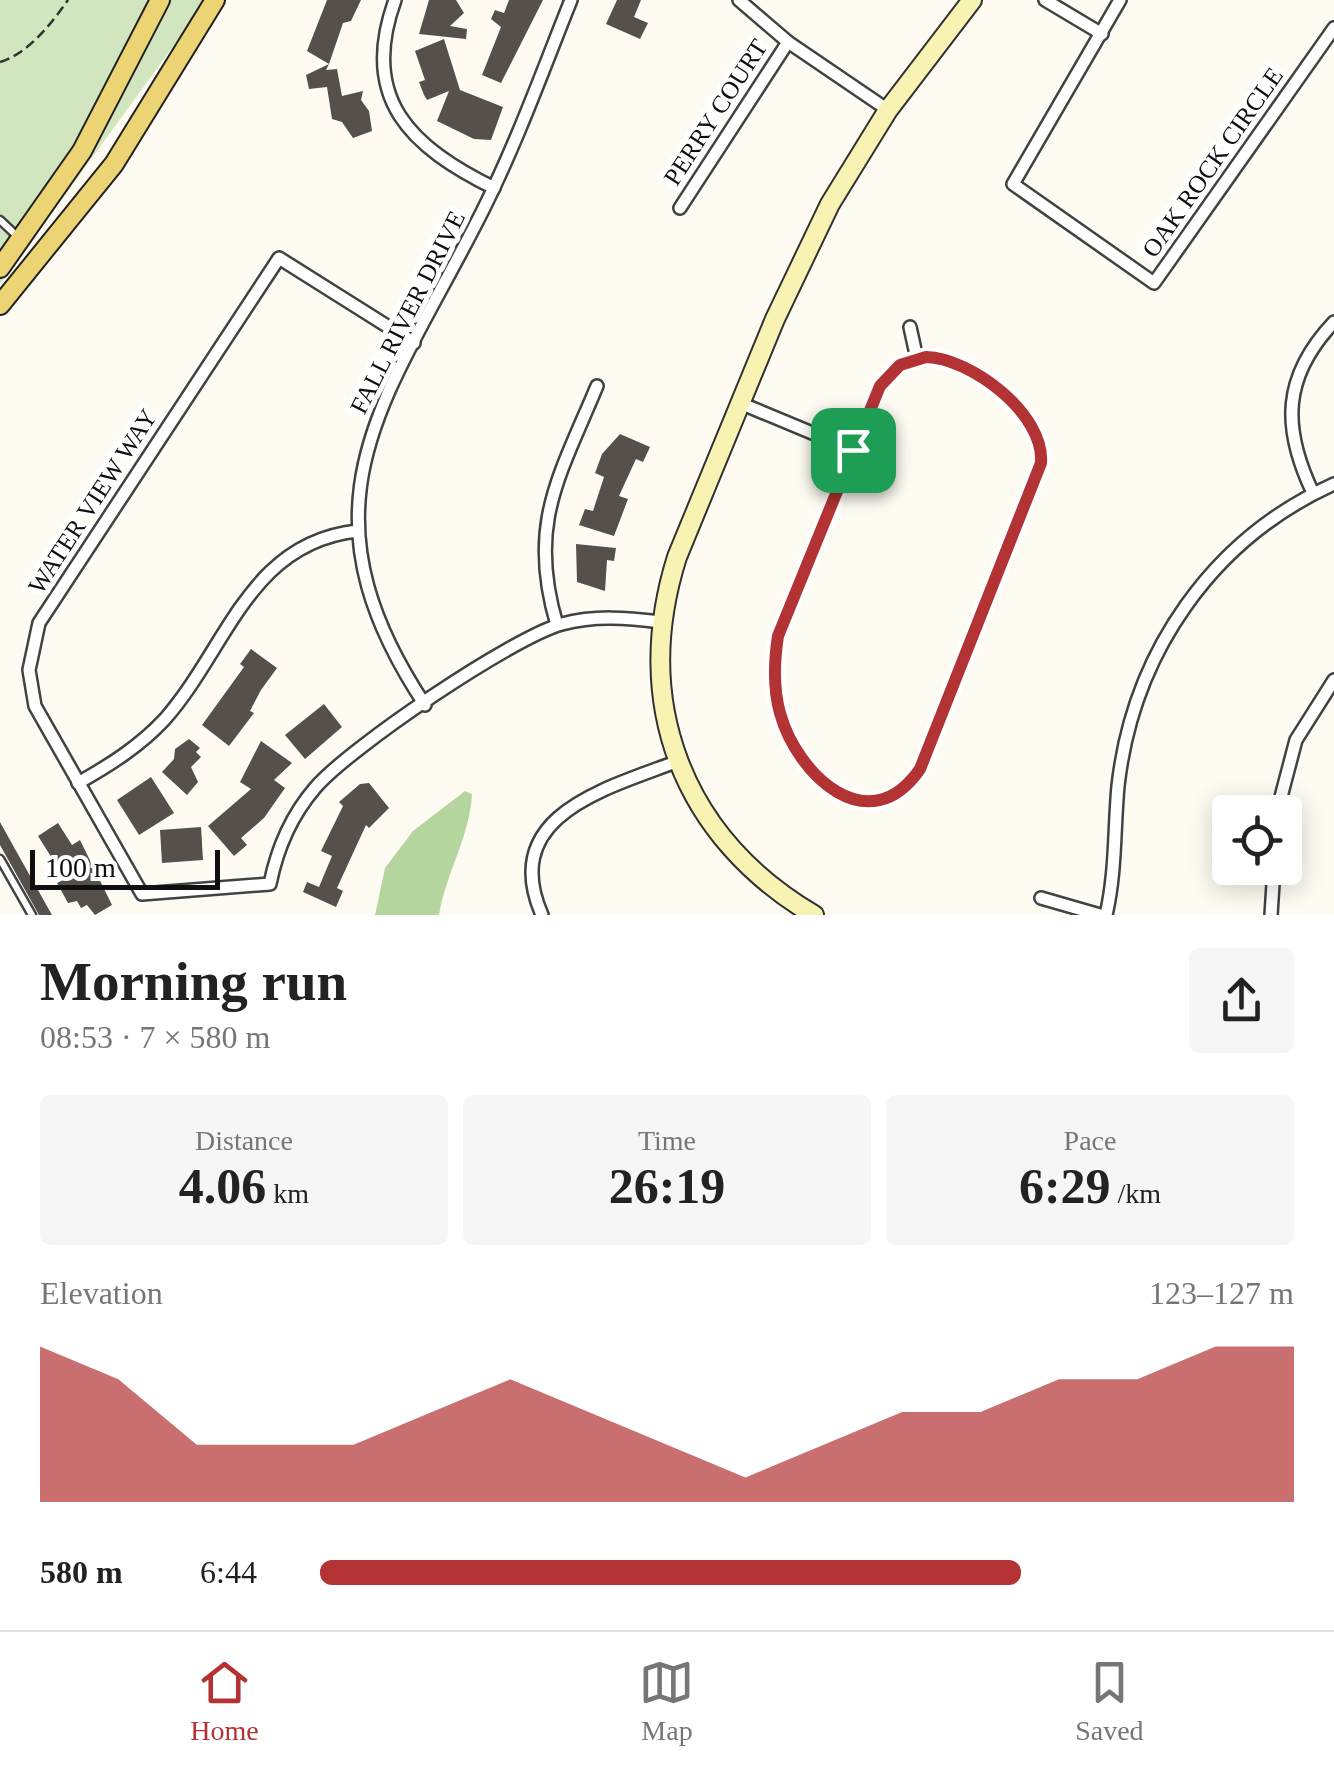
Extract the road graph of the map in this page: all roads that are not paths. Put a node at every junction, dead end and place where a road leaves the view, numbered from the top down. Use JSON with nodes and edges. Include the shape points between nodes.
{"nodes":[{"id":1,"x":160,"y":0,"type":"edge"},
{"id":2,"x":216,"y":0,"type":"edge"},
{"id":3,"x":395,"y":0,"type":"edge"},
{"id":4,"x":571,"y":0,"type":"edge"},
{"id":5,"x":739,"y":0,"type":"edge"},
{"id":6,"x":972,"y":0,"type":"edge"},
{"id":7,"x":1045,"y":0,"type":"edge"},
{"id":8,"x":1120,"y":0,"type":"edge"},
{"id":9,"x":1334,"y":28,"type":"edge"},
{"id":10,"x":1102,"y":34,"type":"junction"},
{"id":11,"x":788,"y":42,"type":"junction"},
{"id":12,"x":888,"y":110,"type":"junction"},
{"id":13,"x":494,"y":188,"type":"junction"},
{"id":14,"x":680,"y":208,"type":"dead end"},
{"id":15,"x":0,"y":220,"type":"edge"},
{"id":16,"x":23,"y":241,"type":"junction"},
{"id":17,"x":41,"y":254,"type":"junction"},
{"id":18,"x":0,"y":268,"type":"edge"},
{"id":19,"x":0,"y":305,"type":"edge"},
{"id":20,"x":1334,"y":322,"type":"edge"},
{"id":21,"x":910,"y":327,"type":"dead end"},
{"id":22,"x":414,"y":343,"type":"junction"},
{"id":23,"x":917,"y":358,"type":"junction"},
{"id":24,"x":597,"y":386,"type":"dead end"},
{"id":25,"x":740,"y":403,"type":"junction"},
{"id":26,"x":853,"y":450,"type":"junction"},
{"id":27,"x":1334,"y":484,"type":"edge"},
{"id":28,"x":1313,"y":493,"type":"junction"},
{"id":29,"x":357,"y":531,"type":"junction"},
{"id":30,"x":661,"y":622,"type":"junction"},
{"id":31,"x":558,"y":626,"type":"junction"},
{"id":32,"x":1334,"y":680,"type":"edge"},
{"id":33,"x":425,"y":705,"type":"junction"},
{"id":34,"x":678,"y":761,"type":"junction"},
{"id":35,"x":78,"y":784,"type":"junction"},
{"id":36,"x":1281,"y":795,"type":"edge"},
{"id":37,"x":0,"y":860,"type":"edge"},
{"id":38,"x":1273,"y":885,"type":"edge"},
{"id":39,"x":1041,"y":898,"type":"dead end"},
{"id":40,"x":32,"y":915,"type":"edge"},
{"id":41,"x":542,"y":915,"type":"edge"},
{"id":42,"x":814,"y":915,"type":"edge"},
{"id":43,"x":1103,"y":915,"type":"edge"},
{"id":44,"x":1272,"y":915,"type":"edge"}],
"edges":[{"from":1,"to":16,"type":"main road","via":[[82,151]]},
{"from":2,"to":17,"type":"main road","via":[[114,164]]},
{"from":3,"to":13,"type":"street","via":[[384,55],[396,108],[428,151]]},
{"from":4,"to":13,"type":"street","name":"FALL RIVER DRIVE"},
{"from":5,"to":11,"type":"street"},
{"from":6,"to":12,"type":"main road"},
{"from":7,"to":10,"type":"street"},
{"from":8,"to":10,"type":"street","name":"OAK ROCK CIRCLE"},
{"from":9,"to":10,"type":"street","name":"OAK ROCK CIRCLE","via":[[1154,283],[1013,184]]},
{"from":11,"to":12,"type":"street"},
{"from":11,"to":14,"type":"street","name":"PERRY COURT"},
{"from":12,"to":25,"type":"main road","via":[[810,244]]},
{"from":13,"to":22,"type":"street","name":"FALL RIVER DRIVE"},
{"from":15,"to":16,"type":"lane"},
{"from":16,"to":17,"type":"street"},
{"from":16,"to":18,"type":"main road"},
{"from":17,"to":19,"type":"main road"},
{"from":20,"to":28,"type":"street","via":[[1304,364],[1290,412],[1298,461]]},
{"from":21,"to":23,"type":"street"},
{"from":22,"to":29,"type":"street","name":"FALL RIVER DRIVE","via":[[367,446]]},
{"from":22,"to":35,"type":"street","name":"WATER VIEW WAY","via":[[279,258],[39,623],[30,658],[32,694]]},
{"from":23,"to":26,"type":"street","via":[[892,370],[880,386]]},
{"from":23,"to":26,"type":"street","via":[[952,362],[1017,406],[1039,436],[1041,463],[925,760],[908,785],[872,800],[833,792],[811,771],[787,734],[774,680],[784,614]]},
{"from":24,"to":31,"type":"street","via":[[544,530],[544,575]]},
{"from":25,"to":26,"type":"street"},
{"from":25,"to":30,"type":"main road","via":[[677,557]]},
{"from":27,"to":28,"type":"street"},
{"from":28,"to":43,"type":"street","via":[[1218,564],[1162,642],[1126,744]]},
{"from":29,"to":33,"type":"street","name":"FALL RIVER DRIVE","via":[[376,620]]},
{"from":29,"to":35,"type":"street","via":[[305,544],[275,564],[164,719],[125,755]]},
{"from":30,"to":31,"type":"street","name":"WATER VIEW WAY","via":[[596,618]]},
{"from":30,"to":34,"type":"main road","via":[[660,681]]},
{"from":31,"to":33,"type":"street","name":"WATER VIEW WAY","via":[[512,646]]},
{"from":32,"to":36,"type":"street","via":[[1296,740]]},
{"from":33,"to":35,"type":"street","name":"WATER VIEW WAY","via":[[316,787],[292,822],[270,884],[142,894]]},
{"from":34,"to":41,"type":"street","via":[[580,799],[558,815],[534,863]]},
{"from":34,"to":42,"type":"main road","via":[[698,805],[728,846],[772,888]]},
{"from":37,"to":40,"type":"lane"},
{"from":38,"to":44,"type":"street"},
{"from":39,"to":43,"type":"street"}]}
